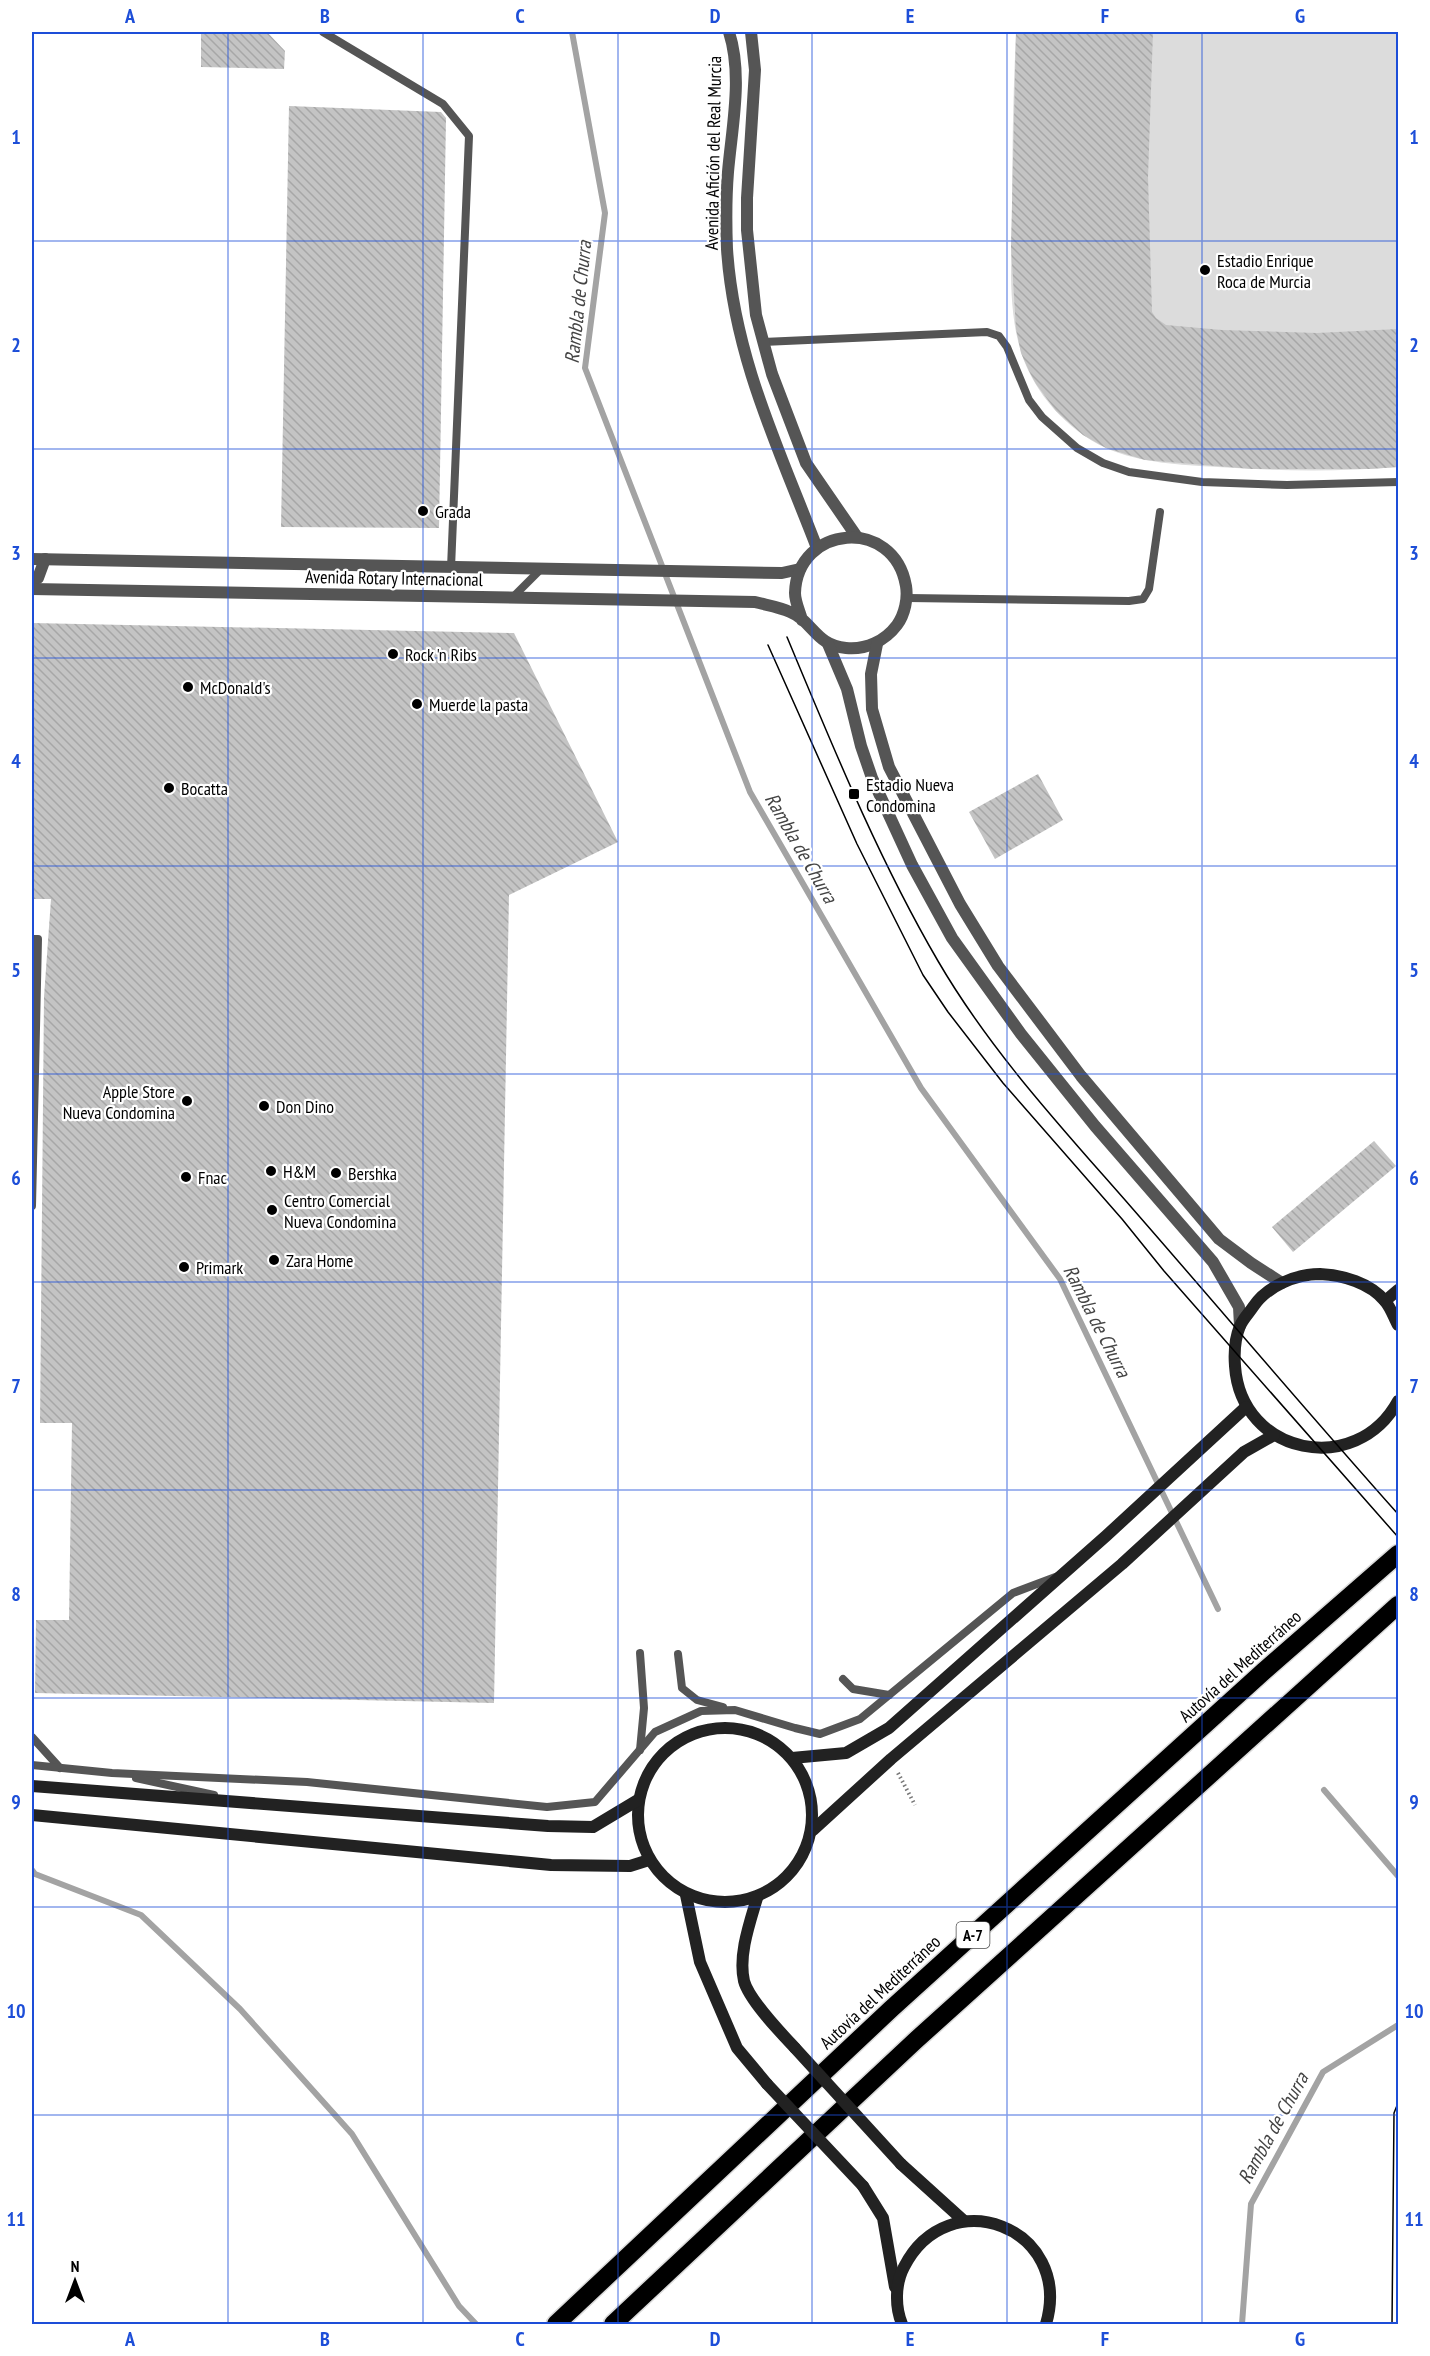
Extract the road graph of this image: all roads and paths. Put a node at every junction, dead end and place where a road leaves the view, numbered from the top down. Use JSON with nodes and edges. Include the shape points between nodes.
{"nodes":[{"id":1,"x":322,"y":32,"type":"edge"},
{"id":2,"x":729,"y":32,"type":"edge"},
{"id":3,"x":751,"y":32,"type":"edge"},
{"id":4,"x":763,"y":342,"type":"junction"},
{"id":5,"x":1398,"y":482,"type":"edge"},
{"id":6,"x":1160,"y":512,"type":"dead end"},
{"id":7,"x":857,"y":537,"type":"junction"},
{"id":8,"x":817,"y":548,"type":"junction"},
{"id":9,"x":32,"y":559,"type":"edge"},
{"id":10,"x":45,"y":560,"type":"junction"},
{"id":11,"x":451,"y":568,"type":"junction"},
{"id":12,"x":800,"y":569,"type":"junction"},
{"id":13,"x":540,"y":570,"type":"junction"},
{"id":14,"x":32,"y":579,"type":"edge"},
{"id":15,"x":32,"y":589,"type":"edge"},
{"id":16,"x":512,"y":598,"type":"junction"},
{"id":17,"x":908,"y":598,"type":"junction"},
{"id":18,"x":802,"y":620,"type":"junction"},
{"id":19,"x":828,"y":644,"type":"junction"},
{"id":20,"x":877,"y":644,"type":"junction"},
{"id":21,"x":32,"y":939,"type":"edge"},
{"id":22,"x":32,"y":1206,"type":"edge"},
{"id":23,"x":1282,"y":1283,"type":"junction"},
{"id":24,"x":1398,"y":1290,"type":"edge"},
{"id":25,"x":1385,"y":1301,"type":"junction"},
{"id":26,"x":1398,"y":1325,"type":"edge"},
{"id":27,"x":1240,"y":1326,"type":"junction"},
{"id":28,"x":1398,"y":1401,"type":"edge"},
{"id":29,"x":1246,"y":1407,"type":"junction"},
{"id":30,"x":1274,"y":1435,"type":"junction"},
{"id":31,"x":1398,"y":1554,"type":"edge"},
{"id":32,"x":1061,"y":1574,"type":"junction"},
{"id":33,"x":1398,"y":1605,"type":"edge"},
{"id":34,"x":640,"y":1653,"type":"dead end"},
{"id":35,"x":678,"y":1654,"type":"dead end"},
{"id":36,"x":843,"y":1679,"type":"dead end"},
{"id":37,"x":889,"y":1695,"type":"junction"},
{"id":38,"x":735,"y":1710,"type":"junction"},
{"id":39,"x":32,"y":1737,"type":"edge"},
{"id":40,"x":640,"y":1750,"type":"junction"},
{"id":41,"x":792,"y":1758,"type":"junction"},
{"id":42,"x":891,"y":1759,"type":"junction"},
{"id":43,"x":32,"y":1765,"type":"edge"},
{"id":44,"x":60,"y":1768,"type":"junction"},
{"id":45,"x":112,"y":1773,"type":"junction"},
{"id":46,"x":32,"y":1786,"type":"edge"},
{"id":47,"x":638,"y":1800,"type":"junction"},
{"id":48,"x":244,"y":1802,"type":"junction"},
{"id":49,"x":915,"y":1805,"type":"dead end"},
{"id":50,"x":32,"y":1815,"type":"edge"},
{"id":51,"x":813,"y":1830,"type":"junction"},
{"id":52,"x":649,"y":1860,"type":"junction"},
{"id":53,"x":686,"y":1894,"type":"junction"},
{"id":54,"x":757,"y":1898,"type":"junction"},
{"id":55,"x":964,"y":2221,"type":"junction"},
{"id":56,"x":897,"y":2294,"type":"junction"},
{"id":57,"x":898,"y":2322,"type":"edge"},
{"id":58,"x":556,"y":2325,"type":"edge"},
{"id":59,"x":613,"y":2325,"type":"edge"},
{"id":60,"x":1046,"y":2325,"type":"edge"}],
"edges":[{"from":1,"to":11,"type":"lane","via":[[443,104],[469,136]]},
{"from":2,"to":8,"type":"street","name":"Avenida Afición del Real Murcia","via":[[735,60],[726,206],[734,300],[748,369]]},
{"from":3,"to":4,"type":"street","name":"Avenida Afición del Real Murcia","via":[[755,70],[747,230],[756,315]]},
{"from":4,"to":5,"type":"lane","via":[[987,332],[999,336],[1007,347],[1029,400],[1056,431],[1094,458],[1129,472],[1202,482]]},
{"from":4,"to":7,"type":"street","name":"Avenida Afición del Real Murcia","via":[[806,463]]},
{"from":6,"to":17,"type":"lane","via":[[1149,589],[1143,599]]},
{"from":7,"to":8,"type":"street","via":[[838,538]]},
{"from":7,"to":17,"type":"street","via":[[886,549],[903,570]]},
{"from":8,"to":12,"type":"street"},
{"from":9,"to":10,"type":"street","name":"Avenida Rotary Internacional"},
{"from":10,"to":11,"type":"street","name":"Avenida Rotary Internacional"},
{"from":10,"to":14,"type":"street","via":[[38,578]]},
{"from":11,"to":13,"type":"street","name":"Avenida Rotary Internacional"},
{"from":12,"to":13,"type":"street","name":"Avenida Rotary Internacional","via":[[782,573]]},
{"from":12,"to":18,"type":"street","via":[[795,595]]},
{"from":13,"to":16,"type":"lane"},
{"from":15,"to":16,"type":"street","name":"Avenida Rotary Internacional"},
{"from":16,"to":18,"type":"street","name":"Avenida Rotary Internacional","via":[[755,602],[791,612]]},
{"from":17,"to":20,"type":"street","via":[[898,623]]},
{"from":18,"to":19,"type":"street"},
{"from":19,"to":20,"type":"street","via":[[847,648]]},
{"from":19,"to":27,"type":"street","via":[[847,689],[873,778],[912,865],[952,938],[1021,1034],[1087,1116],[1213,1262],[1239,1308]]},
{"from":20,"to":23,"type":"street","via":[[871,674],[872,709],[889,766],[960,904],[998,966],[1081,1076],[1211,1230],[1223,1243]]},
{"from":21,"to":22,"type":"lane","via":[[38,939]]},
{"from":23,"to":25,"type":"street","via":[[1309,1274],[1337,1275],[1363,1284]]},
{"from":23,"to":27,"type":"street","via":[[1257,1301]]},
{"from":24,"to":25,"type":"street"},
{"from":25,"to":26,"type":"street"},
{"from":27,"to":29,"type":"street","via":[[1234,1353],[1236,1381]]},
{"from":28,"to":30,"type":"street","via":[[1373,1432],[1349,1444],[1324,1448],[1298,1445]]},
{"from":29,"to":30,"type":"street"},
{"from":29,"to":32,"type":"street"},
{"from":30,"to":42,"type":"street","via":[[1245,1452],[1122,1564]]},
{"from":31,"to":58,"type":"highway","name":"Autovía del Mediterráneo","number":"A-7","via":[[891,2009]]},
{"from":32,"to":37,"type":"lane","via":[[1013,1593]]},
{"from":32,"to":41,"type":"street","via":[[890,1728],[846,1753]]},
{"from":33,"to":59,"type":"highway","number":"A-7","via":[[915,2040]]},
{"from":34,"to":40,"type":"lane","via":[[644,1708]]},
{"from":35,"to":38,"type":"lane","via":[[682,1688],[697,1700]]},
{"from":36,"to":37,"type":"lane","via":[[853,1689]]},
{"from":37,"to":38,"type":"lane","via":[[860,1719],[820,1734]]},
{"from":38,"to":40,"type":"lane","via":[[701,1711],[655,1732]]},
{"from":39,"to":44,"type":"lane"},
{"from":40,"to":45,"type":"lane","via":[[596,1802],[547,1806],[307,1782]]},
{"from":41,"to":47,"type":"street","via":[[770,1740],[744,1730],[716,1728],[688,1736],[665,1751],[648,1774]]},
{"from":41,"to":51,"type":"street","via":[[806,1779],[813,1804]]},
{"from":42,"to":49,"type":"path"},
{"from":42,"to":51,"type":"street"},
{"from":43,"to":44,"type":"lane"},
{"from":44,"to":45,"type":"lane"},
{"from":45,"to":48,"type":"lane"},
{"from":46,"to":48,"type":"street"},
{"from":47,"to":48,"type":"street","via":[[593,1827],[523,1825]]},
{"from":47,"to":52,"type":"street","via":[[638,1831]]},
{"from":50,"to":52,"type":"street","via":[[551,1865],[630,1866]]},
{"from":51,"to":54,"type":"street","via":[[783,1882]]},
{"from":52,"to":53,"type":"street","via":[[665,1880]]},
{"from":53,"to":54,"type":"street","via":[[721,1904]]},
{"from":53,"to":56,"type":"street","bridge":true,"via":[[700,1962],[737,2048],[863,2186],[883,2218]]},
{"from":54,"to":55,"type":"street","bridge":true,"via":[[744,1940],[744,1982],[764,2014],[901,2164]]},
{"from":55,"to":56,"type":"street","via":[[925,2238],[910,2254]]},
{"from":55,"to":60,"type":"street","via":[[992,2223],[1017,2233],[1037,2252],[1049,2277],[1052,2305]]},
{"from":56,"to":57,"type":"street"}]}
